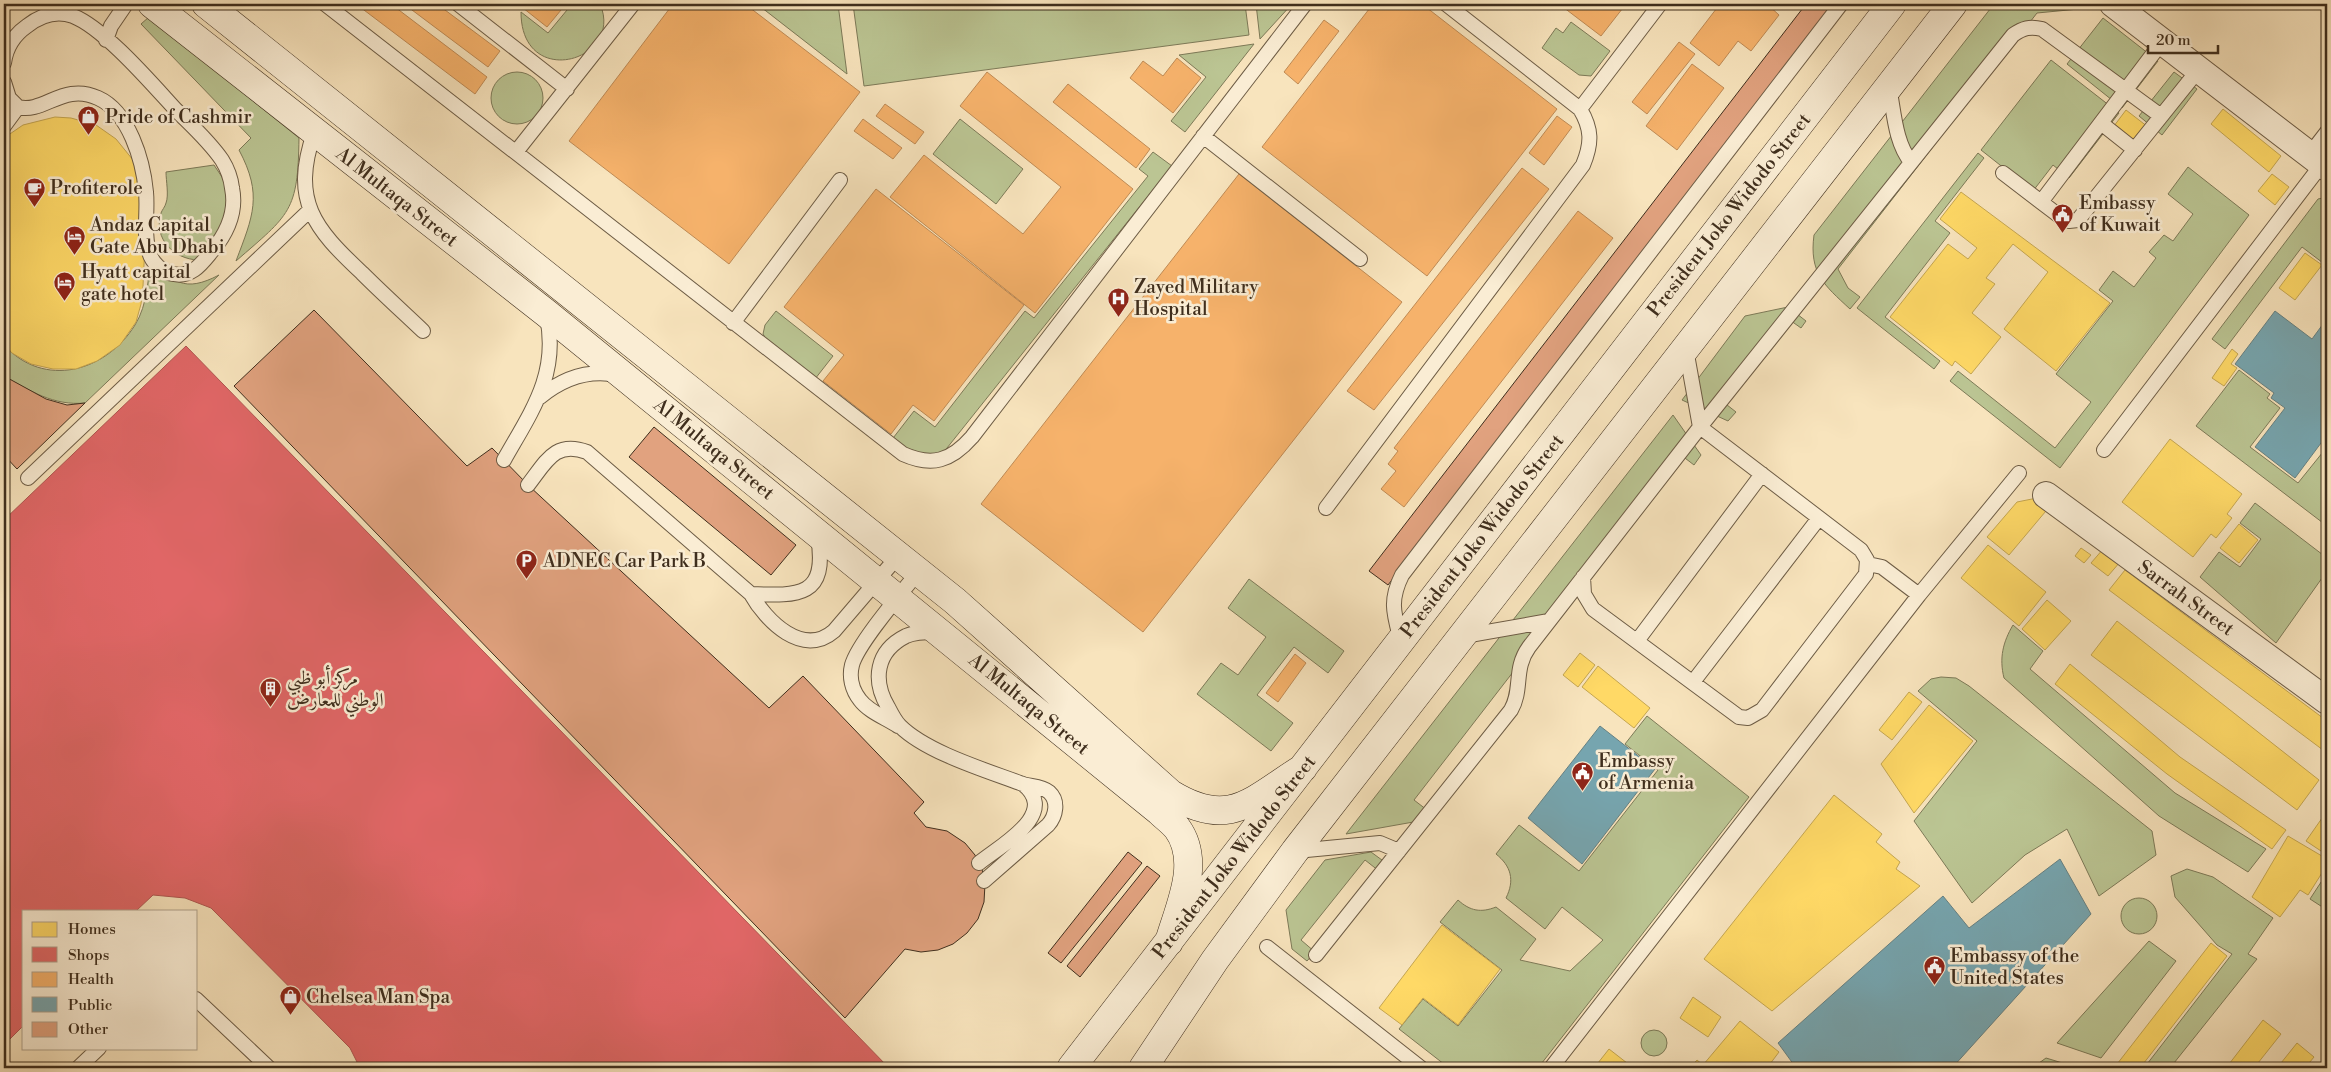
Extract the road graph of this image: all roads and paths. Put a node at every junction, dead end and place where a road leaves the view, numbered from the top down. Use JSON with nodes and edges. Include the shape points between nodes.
{"nodes":[{"id":1,"x":73,"y":4,"type":"edge"},
{"id":2,"x":126,"y":4,"type":"edge"},
{"id":3,"x":152,"y":4,"type":"edge"},
{"id":4,"x":207,"y":4,"type":"edge"},
{"id":5,"x":326,"y":4,"type":"edge"},
{"id":6,"x":458,"y":4,"type":"edge"},
{"id":7,"x":633,"y":4,"type":"edge"},
{"id":8,"x":1305,"y":4,"type":"edge"},
{"id":9,"x":1446,"y":4,"type":"edge"},
{"id":10,"x":1660,"y":4,"type":"edge"},
{"id":11,"x":1841,"y":4,"type":"edge"},
{"id":12,"x":1892,"y":4,"type":"edge"},
{"id":13,"x":1953,"y":4,"type":"edge"},
{"id":14,"x":2113,"y":4,"type":"edge"},
{"id":15,"x":57,"y":10,"type":"edge"},
{"id":16,"x":106,"y":40,"type":"junction"},
{"id":17,"x":2162,"y":42,"type":"junction"},
{"id":18,"x":4,"y":63,"type":"edge"},
{"id":19,"x":2199,"y":69,"type":"junction"},
{"id":20,"x":4,"y":82,"type":"edge"},
{"id":21,"x":567,"y":88,"type":"junction"},
{"id":22,"x":1889,"y":88,"type":"junction"},
{"id":23,"x":2127,"y":89,"type":"junction"},
{"id":24,"x":18,"y":107,"type":"junction"},
{"id":25,"x":1580,"y":109,"type":"junction"},
{"id":26,"x":2162,"y":116,"type":"junction"},
{"id":27,"x":2101,"y":124,"type":"junction"},
{"id":28,"x":4,"y":126,"type":"edge"},
{"id":29,"x":2327,"y":132,"type":"edge"},
{"id":30,"x":314,"y":133,"type":"junction"},
{"id":31,"x":1203,"y":136,"type":"junction"},
{"id":32,"x":2135,"y":150,"type":"junction"},
{"id":33,"x":516,"y":152,"type":"junction"},
{"id":34,"x":1912,"y":162,"type":"junction"},
{"id":35,"x":2320,"y":162,"type":"edge"},
{"id":36,"x":2003,"y":173,"type":"dead end"},
{"id":37,"x":840,"y":180,"type":"dead end"},
{"id":38,"x":2041,"y":202,"type":"junction"},
{"id":39,"x":310,"y":210,"type":"junction"},
{"id":40,"x":1360,"y":259,"type":"dead end"},
{"id":41,"x":546,"y":313,"type":"junction"},
{"id":42,"x":733,"y":323,"type":"junction"},
{"id":43,"x":423,"y":332,"type":"dead end"},
{"id":44,"x":1686,"y":348,"type":"junction"},
{"id":45,"x":624,"y":376,"type":"junction"},
{"id":46,"x":539,"y":397,"type":"junction"},
{"id":47,"x":1700,"y":427,"type":"junction"},
{"id":48,"x":2104,"y":450,"type":"dead end"},
{"id":49,"x":504,"y":460,"type":"dead end"},
{"id":50,"x":2019,"y":473,"type":"dead end"},
{"id":51,"x":1762,"y":474,"type":"junction"},
{"id":52,"x":28,"y":478,"type":"dead end"},
{"id":53,"x":528,"y":485,"type":"dead end"},
{"id":54,"x":2046,"y":495,"type":"dead end"},
{"id":55,"x":1326,"y":508,"type":"dead end"},
{"id":56,"x":1820,"y":518,"type":"junction"},
{"id":57,"x":817,"y":532,"type":"junction"},
{"id":58,"x":909,"y":563,"type":"junction"},
{"id":59,"x":1868,"y":564,"type":"junction"},
{"id":60,"x":1583,"y":578,"type":"junction"},
{"id":61,"x":888,"y":589,"type":"junction"},
{"id":62,"x":751,"y":594,"type":"junction"},
{"id":63,"x":1919,"y":595,"type":"junction"},
{"id":64,"x":1549,"y":621,"type":"junction"},
{"id":65,"x":939,"y":631,"type":"junction"},
{"id":66,"x":1464,"y":636,"type":"junction"},
{"id":67,"x":1401,"y":641,"type":"junction"},
{"id":68,"x":1637,"y":641,"type":"junction"},
{"id":69,"x":1693,"y":682,"type":"junction"},
{"id":70,"x":2327,"y":701,"type":"edge"},
{"id":71,"x":899,"y":726,"type":"junction"},
{"id":72,"x":1303,"y":768,"type":"junction"},
{"id":73,"x":1023,"y":784,"type":"junction"},
{"id":74,"x":1295,"y":851,"type":"junction"},
{"id":75,"x":1399,"y":851,"type":"junction"},
{"id":76,"x":979,"y":863,"type":"dead end"},
{"id":77,"x":984,"y":881,"type":"dead end"},
{"id":78,"x":1169,"y":942,"type":"junction"},
{"id":79,"x":1267,"y":947,"type":"dead end"},
{"id":80,"x":1316,"y":955,"type":"dead end"},
{"id":81,"x":198,"y":1001,"type":"edge"},
{"id":82,"x":97,"y":1050,"type":"edge"},
{"id":83,"x":78,"y":1068,"type":"edge"},
{"id":84,"x":269,"y":1068,"type":"edge"},
{"id":85,"x":1071,"y":1068,"type":"edge"},
{"id":86,"x":1143,"y":1068,"type":"edge"},
{"id":87,"x":1422,"y":1068,"type":"edge"},
{"id":88,"x":1551,"y":1068,"type":"edge"}],
"edges":[{"from":1,"to":15,"type":"lane"},
{"from":2,"to":16,"type":"lane"},
{"from":3,"to":30,"type":"street","name":"Al Multaqa Street"},
{"from":4,"to":58,"type":"street","name":"Al Multaqa Street"},
{"from":5,"to":33,"type":"lane"},
{"from":6,"to":21,"type":"lane"},
{"from":7,"to":21,"type":"lane"},
{"from":8,"to":31,"type":"lane"},
{"from":9,"to":25,"type":"lane"},
{"from":10,"to":25,"type":"lane"},
{"from":11,"to":67,"type":"lane","via":[[1402,575],[1392,604]]},
{"from":12,"to":67,"type":"street","name":"President Joko Widodo Street"},
{"from":13,"to":22,"type":"street"},
{"from":14,"to":17,"type":"street"},
{"from":15,"to":16,"type":"lane","via":[[83,22]]},
{"from":15,"to":18,"type":"lane","via":[[22,29],[8,47]]},
{"from":16,"to":24,"type":"lane","via":[[214,149],[229,175],[233,189],[231,216],[220,242],[198,268],[190,273],[173,274],[152,260],[147,244],[146,191],[141,167],[122,121],[106,102],[90,95],[72,93],[29,108]]},
{"from":17,"to":19,"type":"street"},
{"from":17,"to":23,"type":"lane"},
{"from":19,"to":26,"type":"lane"},
{"from":19,"to":35,"type":"street"},
{"from":20,"to":24,"type":"lane","via":[[9,98]]},
{"from":21,"to":33,"type":"lane"},
{"from":22,"to":34,"type":"lane","via":[[1901,143]]},
{"from":22,"to":44,"type":"street"},
{"from":23,"to":26,"type":"lane"},
{"from":23,"to":27,"type":"lane"},
{"from":23,"to":34,"type":"lane","via":[[2052,34],[2031,27],[2021,29]]},
{"from":24,"to":28,"type":"lane"},
{"from":25,"to":55,"type":"lane","via":[[1588,121],[1591,136],[1583,165]]},
{"from":26,"to":32,"type":"lane"},
{"from":27,"to":32,"type":"lane"},
{"from":27,"to":38,"type":"lane"},
{"from":29,"to":35,"type":"lane"},
{"from":30,"to":39,"type":"lane","via":[[305,176]]},
{"from":30,"to":41,"type":"street","name":"Al Multaqa Street"},
{"from":31,"to":40,"type":"lane"},
{"from":31,"to":42,"type":"lane","via":[[972,437],[962,449],[947,458],[917,460],[902,454]]},
{"from":32,"to":38,"type":"lane","via":[[2078,220],[2069,222]]},
{"from":33,"to":42,"type":"lane"},
{"from":34,"to":47,"type":"lane"},
{"from":35,"to":48,"type":"lane"},
{"from":36,"to":38,"type":"lane"},
{"from":37,"to":42,"type":"lane"},
{"from":39,"to":43,"type":"lane","via":[[335,248]]},
{"from":39,"to":52,"type":"lane"},
{"from":41,"to":45,"type":"street","name":"Al Multaqa Street"},
{"from":41,"to":46,"type":"lane","via":[[550,356]]},
{"from":44,"to":47,"type":"lane"},
{"from":44,"to":66,"type":"street"},
{"from":45,"to":46,"type":"lane","via":[[609,373],[579,375],[564,380]]},
{"from":45,"to":57,"type":"street","name":"Al Multaqa Street"},
{"from":46,"to":49,"type":"lane"},
{"from":47,"to":51,"type":"lane"},
{"from":47,"to":60,"type":"lane"},
{"from":50,"to":63,"type":"lane"},
{"from":51,"to":56,"type":"lane"},
{"from":51,"to":68,"type":"lane"},
{"from":53,"to":62,"type":"lane","via":[[553,454],[575,448],[587,452]]},
{"from":54,"to":70,"type":"street","name":"Sarrah Street"},
{"from":56,"to":59,"type":"lane","via":[[1861,550]]},
{"from":56,"to":69,"type":"lane"},
{"from":57,"to":61,"type":"street","name":"Al Multaqa Street"},
{"from":57,"to":62,"type":"lane","via":[[821,558],[819,572],[809,587],[794,595]]},
{"from":58,"to":61,"type":"lane"},
{"from":58,"to":61,"type":"lane"},
{"from":58,"to":72,"type":"street","name":"Al Multaqa Street","via":[[1153,779],[1188,805],[1204,811],[1236,809]]},
{"from":59,"to":63,"type":"lane","via":[[1882,567]]},
{"from":59,"to":69,"type":"lane","via":[[1863,580],[1756,715],[1739,717]]},
{"from":60,"to":64,"type":"lane"},
{"from":60,"to":68,"type":"lane","via":[[1584,594],[1593,609]]},
{"from":61,"to":62,"type":"lane","via":[[826,638],[816,641],[794,637],[762,611]]},
{"from":61,"to":65,"type":"street","name":"Al Multaqa Street"},
{"from":61,"to":71,"type":"lane","via":[[852,663],[850,677],[860,701]]},
{"from":63,"to":88,"type":"lane"},
{"from":64,"to":66,"type":"lane"},
{"from":64,"to":75,"type":"lane","via":[[1522,656],[1518,695],[1511,710]]},
{"from":65,"to":71,"type":"lane","via":[[907,636],[887,652],[880,664],[877,678],[880,691]]},
{"from":65,"to":78,"type":"street","name":"Al Multaqa Street","via":[[1176,828],[1186,848],[1188,871]]},
{"from":66,"to":74,"type":"street"},
{"from":67,"to":72,"type":"street","name":"President Joko Widodo Street"},
{"from":68,"to":69,"type":"lane"},
{"from":71,"to":73,"type":"lane","via":[[935,749]]},
{"from":72,"to":78,"type":"street","name":"President Joko Widodo Street"},
{"from":73,"to":76,"type":"lane","via":[[1034,794],[1034,816]]},
{"from":73,"to":77,"type":"lane","via":[[1050,792],[1055,814],[1048,826]]},
{"from":74,"to":75,"type":"lane","via":[[1380,843]]},
{"from":74,"to":86,"type":"street","via":[[1215,960]]},
{"from":75,"to":80,"type":"lane"},
{"from":78,"to":85,"type":"street","name":"President Joko Widodo Street"},
{"from":79,"to":87,"type":"lane"},
{"from":81,"to":84,"type":"lane"},
{"from":82,"to":83,"type":"lane"}]}
